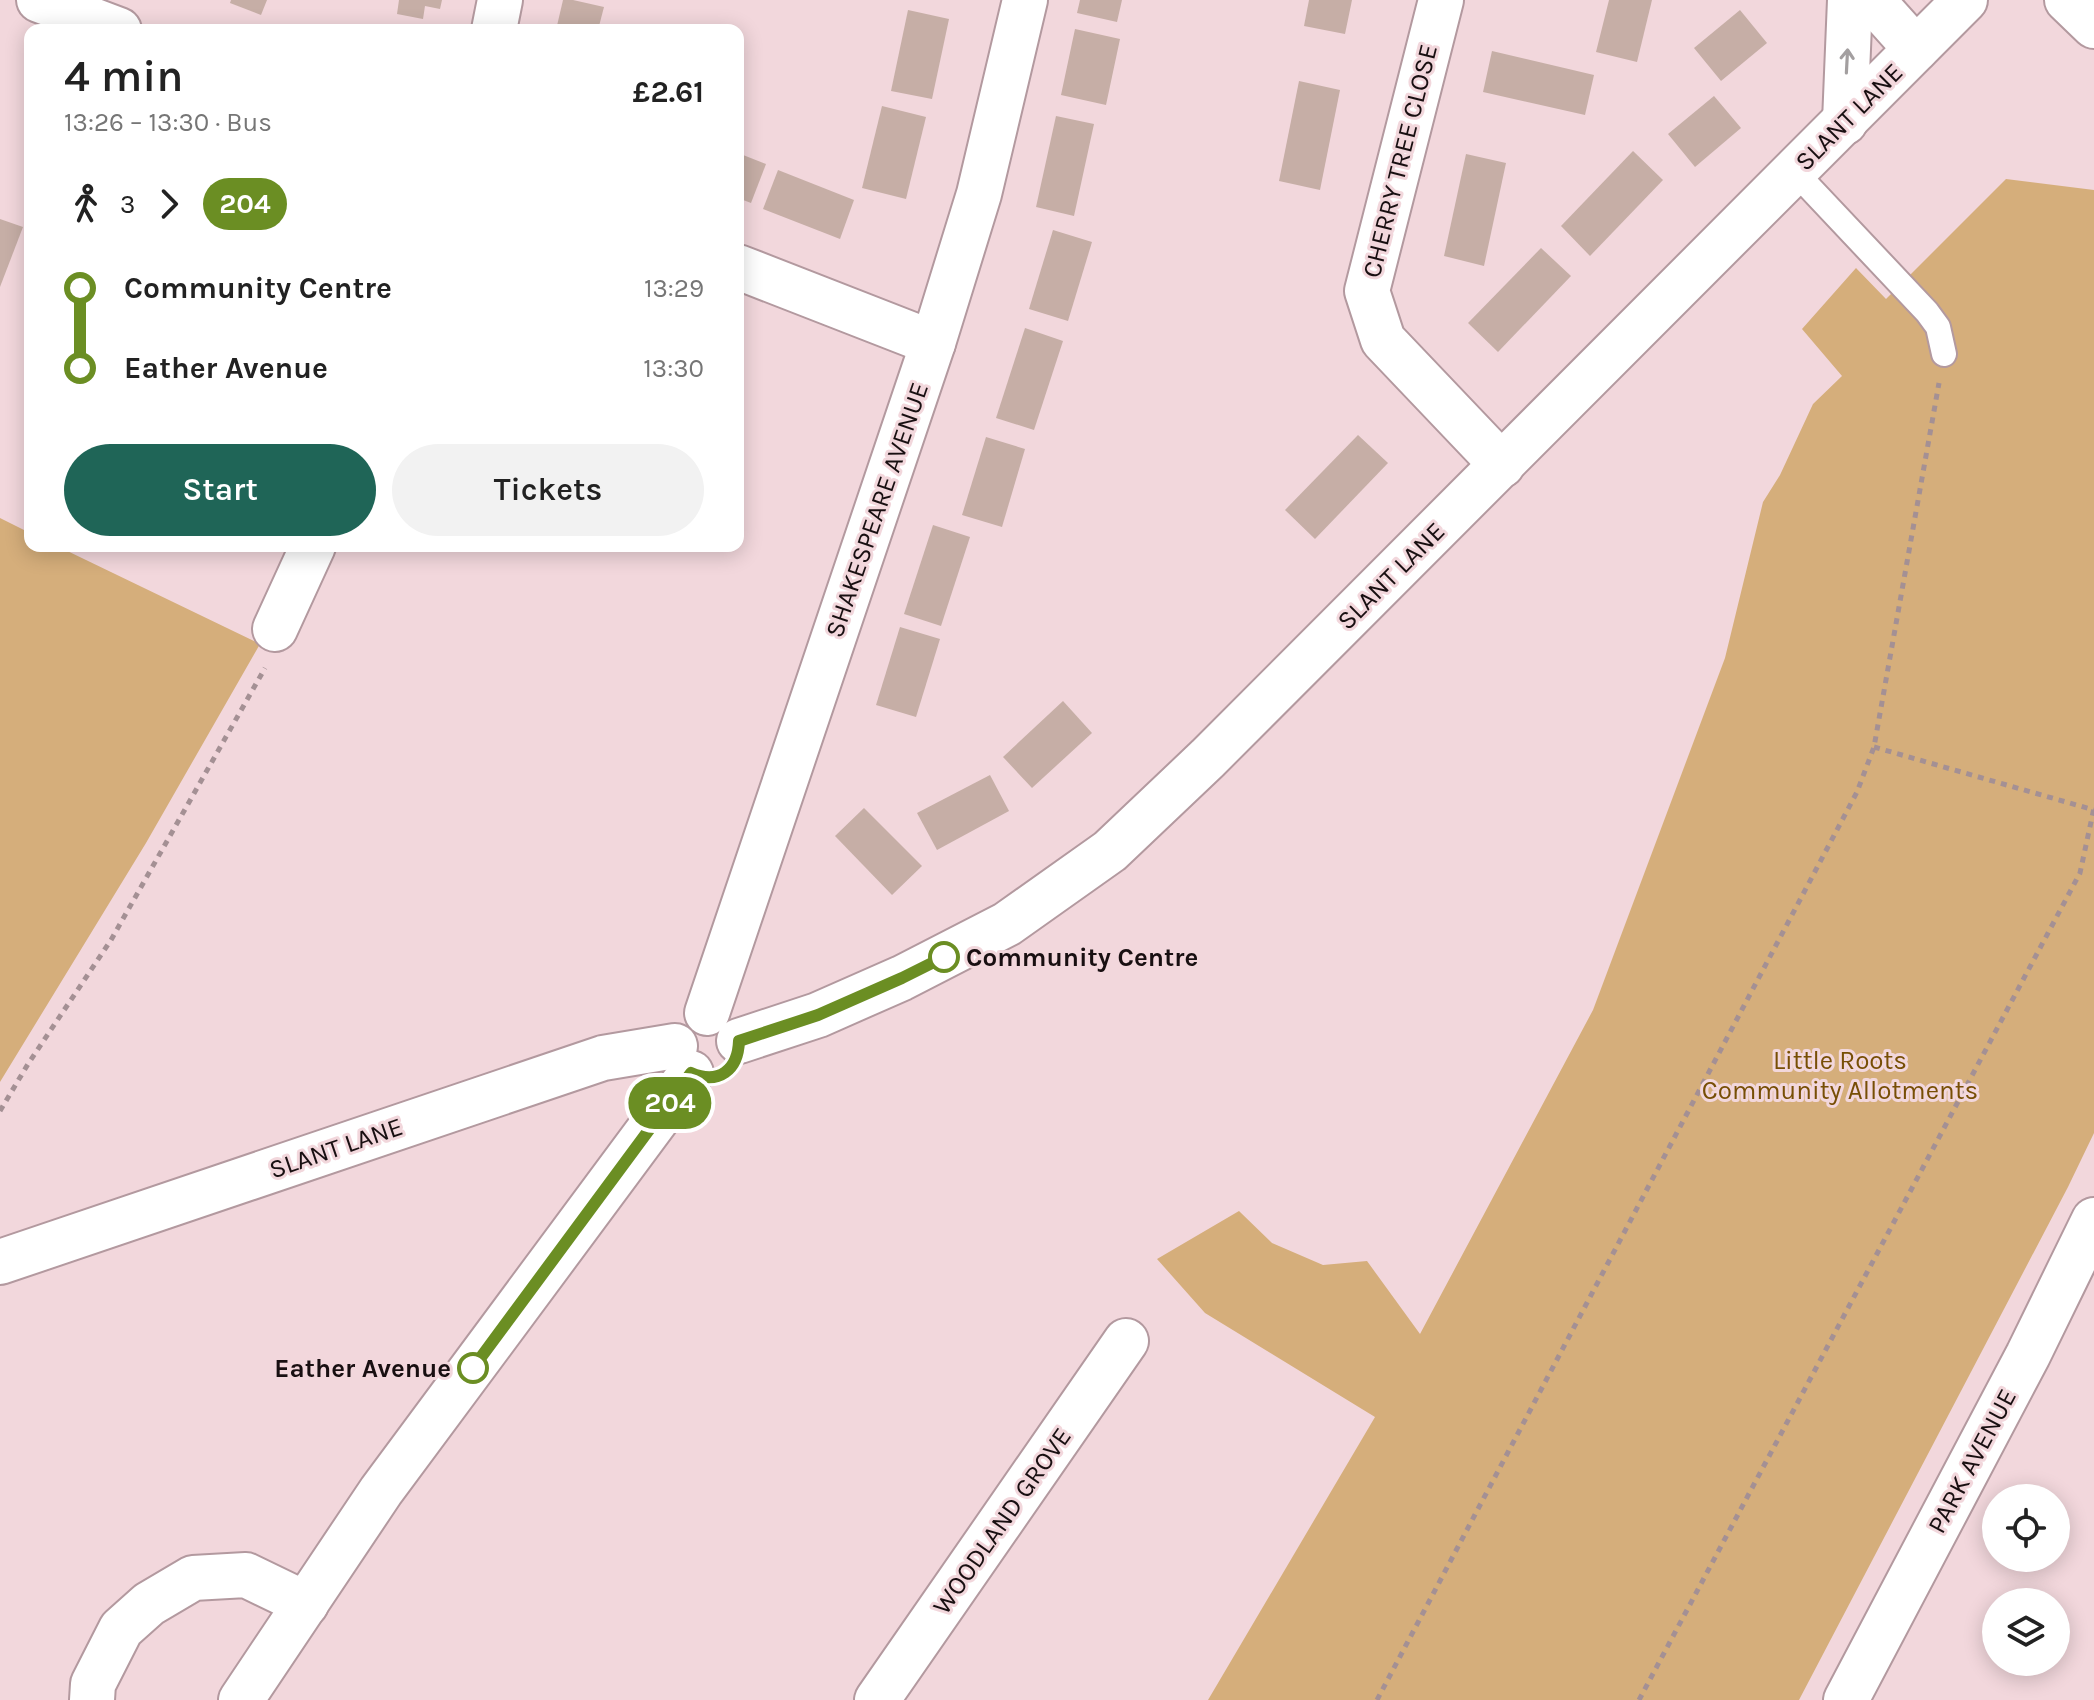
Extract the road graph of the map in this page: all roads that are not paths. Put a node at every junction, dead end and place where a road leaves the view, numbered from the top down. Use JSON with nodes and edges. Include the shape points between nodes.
{"nodes":[{"id":1,"x":39,"y":0,"type":"edge"},
{"id":2,"x":500,"y":0,"type":"edge"},
{"id":3,"x":1025,"y":0,"type":"edge"},
{"id":4,"x":1441,"y":0,"type":"edge"},
{"id":5,"x":1850,"y":0,"type":"edge"},
{"id":6,"x":1872,"y":0,"type":"edge"},
{"id":7,"x":1965,"y":0,"type":"edge"},
{"id":8,"x":2067,"y":0,"type":"edge"},
{"id":9,"x":103,"y":24,"type":"edge"},
{"id":10,"x":495,"y":24,"type":"edge"},
{"id":11,"x":2094,"y":26,"type":"edge"},
{"id":12,"x":1916,"y":49,"type":"junction"},
{"id":13,"x":1845,"y":122,"type":"junction"},
{"id":14,"x":1795,"y":172,"type":"junction"},
{"id":15,"x":744,"y":269,"type":"edge"},
{"id":16,"x":933,"y":343,"type":"junction"},
{"id":17,"x":1944,"y":354,"type":"road end"},
{"id":18,"x":1502,"y":465,"type":"junction"},
{"id":19,"x":310,"y":552,"type":"edge"},
{"id":20,"x":275,"y":629,"type":"road end"},
{"id":21,"x":707,"y":1013,"type":"junction"},
{"id":22,"x":739,"y":1041,"type":"junction"},
{"id":23,"x":683,"y":1060,"type":"junction"},
{"id":24,"x":2094,"y":1220,"type":"edge"},
{"id":25,"x":0,"y":1262,"type":"edge"},
{"id":26,"x":1126,"y":1341,"type":"dead end"},
{"id":27,"x":306,"y":1604,"type":"junction"},
{"id":28,"x":92,"y":1700,"type":"edge"},
{"id":29,"x":241,"y":1700,"type":"edge"},
{"id":30,"x":877,"y":1700,"type":"edge"},
{"id":31,"x":1846,"y":1700,"type":"edge"}],
"edges":[{"from":1,"to":9,"type":"street"},
{"from":2,"to":10,"type":"street"},
{"from":3,"to":16,"type":"street","name":"SHAKESPEARE AVENUE","via":[[979,194]]},
{"from":4,"to":18,"type":"street","name":"CHERRY TREE CLOSE","via":[[1367,291],[1383,340]]},
{"from":13,"to":5,"type":"street","one_way":true},
{"from":6,"to":12,"type":"street"},
{"from":7,"to":12,"type":"street","name":"SLANT LANE"},
{"from":8,"to":11,"type":"street"},
{"from":12,"to":13,"type":"street","name":"SLANT LANE"},
{"from":13,"to":14,"type":"street","name":"SLANT LANE"},
{"from":14,"to":17,"type":"lane","via":[[1927,312],[1938,327]]},
{"from":14,"to":18,"type":"street","name":"SLANT LANE"},
{"from":15,"to":16,"type":"street"},
{"from":16,"to":21,"type":"street","name":"SHAKESPEARE AVENUE"},
{"from":18,"to":22,"type":"street","name":"SLANT LANE","via":[[1110,851],[1007,924],[929,965],[818,1015]]},
{"from":19,"to":20,"type":"street"},
{"from":21,"to":22,"type":"street","via":[[729,1021]]},
{"from":21,"to":23,"type":"street","via":[[695,1016],[677,1035]]},
{"from":22,"to":23,"type":"street","name":"SLANT LANE","via":[[735,1062],[718,1076],[707,1078]]},
{"from":23,"to":25,"type":"street","name":"SLANT LANE","via":[[603,1058]]},
{"from":23,"to":27,"type":"street"},
{"from":24,"to":31,"type":"street","name":"PARK AVENUE"},
{"from":26,"to":30,"type":"street","name":"WOODLAND GROVE"},
{"from":27,"to":28,"type":"street","via":[[246,1575],[193,1578],[149,1604],[121,1629],[93,1684]]},
{"from":27,"to":29,"type":"street"}]}
